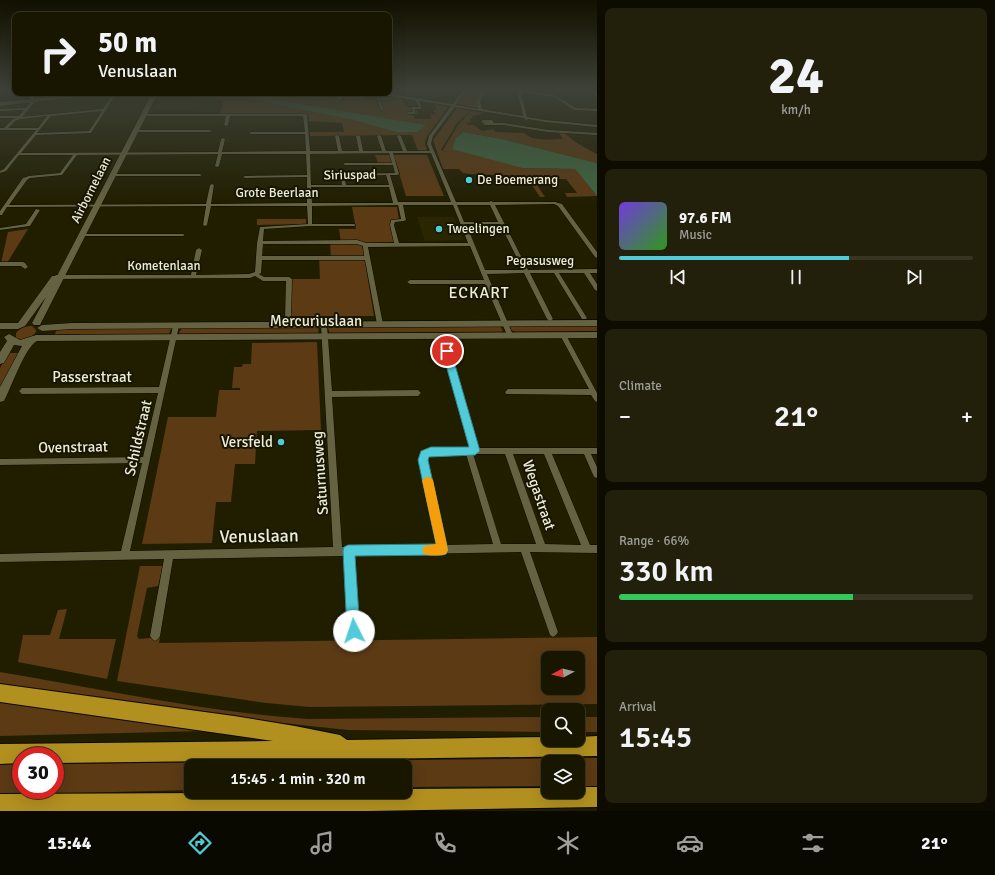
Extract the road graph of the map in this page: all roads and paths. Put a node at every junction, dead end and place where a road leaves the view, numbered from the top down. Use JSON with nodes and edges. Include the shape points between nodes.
{"nodes":[{"id":1,"x":93,"y":127,"type":"edge"},
{"id":2,"x":139,"y":127,"type":"edge"},
{"id":3,"x":306,"y":127,"type":"edge"},
{"id":4,"x":438,"y":127,"type":"edge"},
{"id":5,"x":517,"y":127,"type":"edge"},
{"id":6,"x":0,"y":129,"type":"edge"},
{"id":7,"x":6,"y":129,"type":"joint"},
{"id":8,"x":38,"y":129,"type":"joint"},
{"id":9,"x":534,"y":129,"type":"joint"},
{"id":10,"x":136,"y":132,"type":"junction"},
{"id":11,"x":210,"y":132,"type":"dead end"},
{"id":12,"x":251,"y":133,"type":"dead end"},
{"id":13,"x":307,"y":133,"type":"junction"},
{"id":14,"x":597,"y":133,"type":"edge"},
{"id":15,"x":34,"y":134,"type":"junction"},
{"id":16,"x":337,"y":136,"type":"dead end"},
{"id":17,"x":358,"y":136,"type":"dead end"},
{"id":18,"x":379,"y":136,"type":"dead end"},
{"id":19,"x":399,"y":136,"type":"dead end"},
{"id":20,"x":223,"y":140,"type":"dead end"},
{"id":21,"x":308,"y":152,"type":"junction"},
{"id":22,"x":341,"y":152,"type":"junction"},
{"id":23,"x":361,"y":152,"type":"junction"},
{"id":24,"x":384,"y":152,"type":"junction"},
{"id":25,"x":391,"y":152,"type":"junction"},
{"id":26,"x":405,"y":152,"type":"junction"},
{"id":27,"x":432,"y":152,"type":"junction"},
{"id":28,"x":125,"y":153,"type":"junction"},
{"id":29,"x":220,"y":153,"type":"junction"},
{"id":30,"x":18,"y":154,"type":"junction"},
{"id":31,"x":76,"y":154,"type":"junction"},
{"id":32,"x":344,"y":164,"type":"junction"},
{"id":33,"x":394,"y":164,"type":"junction"},
{"id":34,"x":217,"y":166,"type":"dead end"},
{"id":35,"x":0,"y":172,"type":"edge"},
{"id":36,"x":388,"y":174,"type":"junction"},
{"id":37,"x":114,"y":175,"type":"junction"},
{"id":38,"x":200,"y":175,"type":"dead end"},
{"id":39,"x":346,"y":175,"type":"junction"},
{"id":40,"x":245,"y":176,"type":"dead end"},
{"id":41,"x":308,"y":176,"type":"junction"},
{"id":42,"x":212,"y":185,"type":"dead end"},
{"id":43,"x":309,"y":186,"type":"junction"},
{"id":44,"x":344,"y":186,"type":"junction"},
{"id":45,"x":392,"y":186,"type":"junction"},
{"id":46,"x":491,"y":202,"type":"junction"},
{"id":47,"x":455,"y":203,"type":"junction"},
{"id":48,"x":209,"y":204,"type":"junction"},
{"id":49,"x":310,"y":204,"type":"junction"},
{"id":50,"x":398,"y":204,"type":"junction"},
{"id":51,"x":99,"y":205,"type":"junction"},
{"id":52,"x":6,"y":206,"type":"junction"},
{"id":53,"x":38,"y":210,"type":"dead end"},
{"id":54,"x":0,"y":214,"type":"edge"},
{"id":55,"x":464,"y":223,"type":"junction"},
{"id":56,"x":502,"y":223,"type":"junction"},
{"id":57,"x":205,"y":224,"type":"dead end"},
{"id":58,"x":310,"y":225,"type":"junction"},
{"id":59,"x":354,"y":225,"type":"dead end"},
{"id":60,"x":0,"y":229,"type":"edge"},
{"id":61,"x":183,"y":234,"type":"dead end"},
{"id":62,"x":84,"y":235,"type":"junction"},
{"id":63,"x":260,"y":243,"type":"junction"},
{"id":64,"x":397,"y":244,"type":"junction"},
{"id":65,"x":471,"y":244,"type":"junction"},
{"id":66,"x":366,"y":245,"type":"junction"},
{"id":67,"x":199,"y":250,"type":"dead end"},
{"id":68,"x":597,"y":256,"type":"edge"},
{"id":69,"x":259,"y":258,"type":"junction"},
{"id":70,"x":367,"y":258,"type":"junction"},
{"id":71,"x":0,"y":264,"type":"edge"},
{"id":72,"x":25,"y":268,"type":"dead end"},
{"id":73,"x":586,"y":271,"type":"junction"},
{"id":74,"x":597,"y":271,"type":"edge"},
{"id":75,"x":483,"y":272,"type":"junction"},
{"id":76,"x":528,"y":272,"type":"junction"},
{"id":77,"x":556,"y":272,"type":"junction"},
{"id":78,"x":255,"y":274,"type":"junction"},
{"id":79,"x":59,"y":277,"type":"junction"},
{"id":80,"x":193,"y":277,"type":"junction"},
{"id":81,"x":410,"y":282,"type":"dead end"},
{"id":82,"x":487,"y":282,"type":"junction"},
{"id":83,"x":597,"y":289,"type":"edge"},
{"id":84,"x":584,"y":318,"type":"dead end"},
{"id":85,"x":550,"y":319,"type":"dead end"},
{"id":86,"x":288,"y":320,"type":"dead end"},
{"id":87,"x":597,"y":323,"type":"edge"},
{"id":88,"x":380,"y":324,"type":"junction"},
{"id":89,"x":505,"y":324,"type":"junction"},
{"id":90,"x":20,"y":325,"type":"junction"},
{"id":91,"x":324,"y":325,"type":"junction"},
{"id":92,"x":0,"y":326,"type":"edge"},
{"id":93,"x":40,"y":326,"type":"junction"},
{"id":94,"x":176,"y":326,"type":"junction"},
{"id":95,"x":443,"y":335,"type":"junction"},
{"id":96,"x":510,"y":335,"type":"junction"},
{"id":97,"x":563,"y":335,"type":"junction"},
{"id":98,"x":597,"y":335,"type":"edge"},
{"id":99,"x":324,"y":336,"type":"junction"},
{"id":100,"x":173,"y":337,"type":"junction"},
{"id":101,"x":7,"y":338,"type":"edge"},
{"id":102,"x":33,"y":340,"type":"junction"},
{"id":103,"x":0,"y":360,"type":"edge"},
{"id":104,"x":162,"y":390,"type":"junction"},
{"id":105,"x":22,"y":391,"type":"dead end"},
{"id":106,"x":508,"y":392,"type":"dead end"},
{"id":107,"x":418,"y":393,"type":"dead end"},
{"id":108,"x":328,"y":394,"type":"junction"},
{"id":109,"x":595,"y":396,"type":"edge"},
{"id":110,"x":0,"y":398,"type":"edge"},
{"id":111,"x":547,"y":451,"type":"junction"},
{"id":112,"x":586,"y":451,"type":"junction"},
{"id":113,"x":597,"y":451,"type":"edge"},
{"id":114,"x":472,"y":452,"type":"junction"},
{"id":115,"x":508,"y":452,"type":"junction"},
{"id":116,"x":146,"y":460,"type":"junction"},
{"id":117,"x":0,"y":462,"type":"edge"},
{"id":118,"x":597,"y":474,"type":"edge"},
{"id":119,"x":498,"y":548,"type":"junction"},
{"id":120,"x":524,"y":548,"type":"junction"},
{"id":121,"x":542,"y":548,"type":"junction"},
{"id":122,"x":588,"y":548,"type":"junction"},
{"id":123,"x":597,"y":549,"type":"edge"},
{"id":124,"x":442,"y":550,"type":"junction"},
{"id":125,"x":338,"y":551,"type":"junction"},
{"id":126,"x":348,"y":551,"type":"junction"},
{"id":127,"x":169,"y":554,"type":"junction"},
{"id":128,"x":125,"y":555,"type":"junction"},
{"id":129,"x":0,"y":558,"type":"edge"},
{"id":130,"x":354,"y":631,"type":"dead end"},
{"id":131,"x":553,"y":632,"type":"dead end"},
{"id":132,"x":155,"y":636,"type":"dead end"},
{"id":133,"x":0,"y":693,"type":"edge"},
{"id":134,"x":597,"y":746,"type":"edge"},
{"id":135,"x":361,"y":750,"type":"junction"},
{"id":136,"x":0,"y":754,"type":"edge"},
{"id":137,"x":597,"y":797,"type":"edge"},
{"id":138,"x":385,"y":800,"type":"junction"},
{"id":139,"x":0,"y":804,"type":"edge"},
{"id":140,"x":334,"y":811,"type":"edge"}],
"edges":[{"from":1,"to":15,"type":"street","via":[[88,133]]},
{"from":2,"to":10,"type":"street","name":"Airbornelaan"},
{"from":3,"to":13,"type":"street"},
{"from":4,"to":27,"type":"street","via":[[429,139]]},
{"from":5,"to":9,"type":"street"},
{"from":6,"to":7,"type":"street"},
{"from":7,"to":8,"type":"street"},
{"from":8,"to":15,"type":"street"},
{"from":9,"to":14,"type":"street"},
{"from":10,"to":11,"type":"street"},
{"from":10,"to":28,"type":"street","name":"Airbornelaan"},
{"from":12,"to":13,"type":"street"},
{"from":13,"to":21,"type":"street"},
{"from":15,"to":30,"type":"street"},
{"from":16,"to":22,"type":"street"},
{"from":17,"to":23,"type":"street"},
{"from":18,"to":24,"type":"street"},
{"from":19,"to":26,"type":"street"},
{"from":20,"to":29,"type":"street"},
{"from":21,"to":22,"type":"street"},
{"from":21,"to":29,"type":"street"},
{"from":21,"to":41,"type":"street"},
{"from":22,"to":23,"type":"street"},
{"from":22,"to":32,"type":"street"},
{"from":23,"to":24,"type":"street"},
{"from":24,"to":25,"type":"street"},
{"from":25,"to":26,"type":"street"},
{"from":25,"to":33,"type":"street"},
{"from":26,"to":27,"type":"street"},
{"from":27,"to":47,"type":"street"},
{"from":28,"to":29,"type":"street"},
{"from":28,"to":31,"type":"street"},
{"from":28,"to":37,"type":"street","name":"Airbornelaan"},
{"from":29,"to":34,"type":"street"},
{"from":30,"to":31,"type":"street"},
{"from":30,"to":35,"type":"street","via":[[5,170]]},
{"from":31,"to":52,"type":"street","via":[[61,174],[25,179]]},
{"from":32,"to":33,"type":"street"},
{"from":32,"to":39,"type":"street"},
{"from":33,"to":36,"type":"street","via":[[397,174]]},
{"from":36,"to":39,"type":"street"},
{"from":36,"to":45,"type":"street","name":"Siriuspad"},
{"from":37,"to":38,"type":"street"},
{"from":37,"to":51,"type":"street","name":"Airbornelaan"},
{"from":39,"to":44,"type":"street","via":[[342,175]]},
{"from":40,"to":41,"type":"street"},
{"from":41,"to":43,"type":"street"},
{"from":42,"to":48,"type":"street"},
{"from":43,"to":44,"type":"street","name":"Siriuspad"},
{"from":43,"to":49,"type":"street"},
{"from":44,"to":45,"type":"street","name":"Siriuspad"},
{"from":45,"to":50,"type":"street","name":"Siriuspad"},
{"from":46,"to":47,"type":"street","name":"Grote Beerlaan"},
{"from":46,"to":56,"type":"street"},
{"from":46,"to":68,"type":"street","name":"Grote Beerlaan","via":[[558,204]]},
{"from":47,"to":50,"type":"street","name":"Grote Beerlaan"},
{"from":47,"to":55,"type":"street"},
{"from":48,"to":49,"type":"street","name":"Grote Beerlaan"},
{"from":48,"to":51,"type":"street","name":"Grote Beerlaan"},
{"from":48,"to":57,"type":"street"},
{"from":49,"to":50,"type":"street","name":"Grote Beerlaan"},
{"from":49,"to":58,"type":"street"},
{"from":50,"to":64,"type":"street","name":"Siriuspad","via":[[404,220],[393,221]]},
{"from":51,"to":52,"type":"street","name":"Grote Beerlaan"},
{"from":51,"to":62,"type":"street","name":"Airbornelaan"},
{"from":52,"to":54,"type":"street"},
{"from":53,"to":60,"type":"street","via":[[28,225]]},
{"from":55,"to":56,"type":"street"},
{"from":55,"to":65,"type":"street"},
{"from":56,"to":76,"type":"street"},
{"from":58,"to":59,"type":"street"},
{"from":58,"to":63,"type":"street","via":[[265,226],[260,229]]},
{"from":61,"to":62,"type":"street"},
{"from":62,"to":79,"type":"street","name":"Airbornelaan"},
{"from":63,"to":66,"type":"street","via":[[357,242]]},
{"from":63,"to":69,"type":"street"},
{"from":64,"to":65,"type":"street"},
{"from":64,"to":66,"type":"street"},
{"from":65,"to":75,"type":"street"},
{"from":66,"to":70,"type":"street"},
{"from":67,"to":80,"type":"street"},
{"from":69,"to":70,"type":"street"},
{"from":69,"to":78,"type":"street","via":[[258,272]]},
{"from":70,"to":88,"type":"street"},
{"from":71,"to":72,"type":"street","via":[[23,264]]},
{"from":73,"to":74,"type":"street","name":"Pegasusweg"},
{"from":73,"to":77,"type":"street","name":"Pegasusweg"},
{"from":73,"to":83,"type":"street"},
{"from":75,"to":76,"type":"street","name":"Pegasusweg"},
{"from":75,"to":82,"type":"street"},
{"from":76,"to":77,"type":"street","name":"Pegasusweg"},
{"from":76,"to":85,"type":"street"},
{"from":77,"to":84,"type":"street"},
{"from":78,"to":80,"type":"street","name":"Kometenlaan"},
{"from":78,"to":86,"type":"street","name":"Mercuriuslaan","via":[[263,279],[290,279]]},
{"from":79,"to":80,"type":"street","name":"Kometenlaan"},
{"from":79,"to":90,"type":"street","name":"Airbornelaan"},
{"from":79,"to":93,"type":"street","name":"Airbornelaan"},
{"from":81,"to":82,"type":"street"},
{"from":82,"to":89,"type":"street"},
{"from":87,"to":89,"type":"street","name":"Mercuriuslaan"},
{"from":88,"to":89,"type":"street","name":"Mercuriuslaan"},
{"from":88,"to":91,"type":"street","name":"Mercuriuslaan"},
{"from":89,"to":96,"type":"street"},
{"from":90,"to":92,"type":"street","name":"Mercuriuslaan"},
{"from":90,"to":93,"type":"street","name":"Mercuriuslaan"},
{"from":90,"to":101,"type":"street","name":"Airbornelaan"},
{"from":91,"to":94,"type":"street","name":"Mercuriuslaan"},
{"from":91,"to":99,"type":"street","name":"Saturnusweg"},
{"from":93,"to":94,"type":"street","name":"Mercuriuslaan"},
{"from":93,"to":102,"type":"street","name":"Airbornelaan","via":[[41,333]]},
{"from":94,"to":100,"type":"street","name":"Schildstraat"},
{"from":95,"to":96,"type":"street","name":"Mercuriuslaan"},
{"from":95,"to":99,"type":"street","name":"Mercuriuslaan"},
{"from":95,"to":114,"type":"street"},
{"from":96,"to":97,"type":"street","name":"Mercuriuslaan"},
{"from":97,"to":98,"type":"street","name":"Mercuriuslaan"},
{"from":97,"to":109,"type":"street"},
{"from":99,"to":100,"type":"street","name":"Mercuriuslaan"},
{"from":99,"to":108,"type":"street","name":"Saturnusweg"},
{"from":100,"to":102,"type":"street","name":"Mercuriuslaan"},
{"from":100,"to":104,"type":"street","name":"Schildstraat"},
{"from":101,"to":102,"type":"street","name":"Mercuriuslaan","via":[[22,343]]},
{"from":101,"to":103,"type":"street"},
{"from":102,"to":110,"type":"street","via":[[23,352]]},
{"from":104,"to":105,"type":"street","name":"Passerstraat"},
{"from":104,"to":116,"type":"street","name":"Schildstraat"},
{"from":106,"to":109,"type":"street"},
{"from":107,"to":108,"type":"street"},
{"from":108,"to":125,"type":"street","name":"Saturnusweg"},
{"from":111,"to":112,"type":"street","name":"Wegastraat"},
{"from":111,"to":115,"type":"street","name":"Wegastraat"},
{"from":111,"to":122,"type":"street","name":"Wegastraat"},
{"from":112,"to":113,"type":"street","name":"Wegastraat"},
{"from":112,"to":118,"type":"street"},
{"from":114,"to":115,"type":"street","name":"Wegastraat"},
{"from":114,"to":119,"type":"street"},
{"from":114,"to":124,"type":"street","name":"Wegastraat","via":[[431,451],[425,454],[423,460]]},
{"from":115,"to":121,"type":"street","name":"Wegastraat"},
{"from":116,"to":117,"type":"street","name":"Ovenstraat"},
{"from":116,"to":128,"type":"street","name":"Schildstraat"},
{"from":119,"to":120,"type":"street","name":"Venuslaan"},
{"from":119,"to":124,"type":"street","name":"Venuslaan"},
{"from":120,"to":121,"type":"street","name":"Venuslaan"},
{"from":120,"to":131,"type":"street"},
{"from":121,"to":122,"type":"street","name":"Venuslaan"},
{"from":122,"to":123,"type":"street","name":"Venuslaan"},
{"from":124,"to":126,"type":"street","name":"Venuslaan"},
{"from":125,"to":126,"type":"street","name":"Venuslaan"},
{"from":125,"to":127,"type":"street","name":"Venuslaan"},
{"from":126,"to":130,"type":"street"},
{"from":127,"to":128,"type":"street","name":"Venuslaan"},
{"from":127,"to":132,"type":"street"},
{"from":128,"to":129,"type":"street","name":"Venuslaan"},
{"from":133,"to":135,"type":"main road","via":[[272,731]]},
{"from":134,"to":135,"type":"main road"},
{"from":135,"to":136,"type":"main road"},
{"from":137,"to":138,"type":"main road"},
{"from":138,"to":139,"type":"main road"},
{"from":138,"to":140,"type":"main road"}]}
